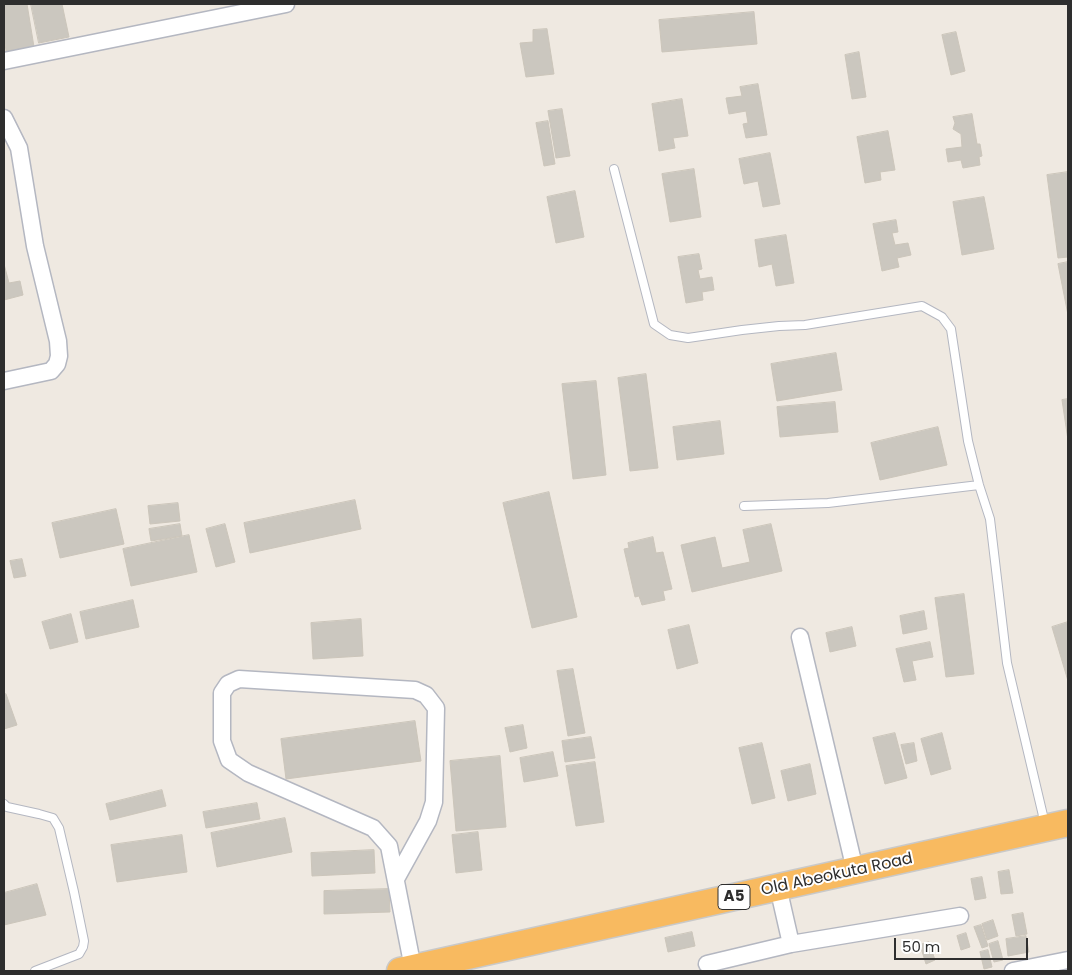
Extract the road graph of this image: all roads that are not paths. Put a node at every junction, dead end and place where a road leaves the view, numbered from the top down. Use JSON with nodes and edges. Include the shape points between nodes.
{"nodes":[{"id":1,"x":286,"y":4,"type":"edge"},
{"id":2,"x":4,"y":61,"type":"edge"},
{"id":3,"x":4,"y":118,"type":"edge"},
{"id":4,"x":614,"y":169,"type":"dead end"},
{"id":5,"x":4,"y":382,"type":"edge"},
{"id":6,"x":979,"y":485,"type":"junction"},
{"id":7,"x":744,"y":506,"type":"dead end"},
{"id":8,"x":800,"y":637,"type":"dead end"},
{"id":9,"x":4,"y":804,"type":"edge"},
{"id":10,"x":1057,"y":826,"type":"edge"},
{"id":11,"x":855,"y":870,"type":"junction"},
{"id":12,"x":396,"y":879,"type":"junction"},
{"id":13,"x":778,"y":887,"type":"junction"},
{"id":14,"x":960,"y":916,"type":"dead end"},
{"id":15,"x":791,"y":944,"type":"junction"},
{"id":16,"x":1068,"y":960,"type":"edge"},
{"id":17,"x":706,"y":964,"type":"dead end"},
{"id":18,"x":406,"y":970,"type":"edge"},
{"id":19,"x":35,"y":971,"type":"edge"},
{"id":20,"x":1013,"y":971,"type":"edge"}],
"edges":[{"from":1,"to":2,"type":"street"},
{"from":3,"to":5,"type":"street","via":[[19,148],[35,246],[59,356],[51,371]]},
{"from":4,"to":6,"type":"lane","via":[[654,324],[670,335],[688,338],[804,325],[922,306],[942,317],[951,329],[968,441]]},
{"from":6,"to":7,"type":"lane","via":[[828,503]]},
{"from":6,"to":10,"type":"lane","via":[[990,518],[1007,663]]},
{"from":8,"to":11,"type":"street"},
{"from":9,"to":19,"type":"lane","via":[[53,818],[60,828],[84,941],[79,954]]},
{"from":10,"to":11,"type":"highway","name":"Old Abeokuta Road","number":"A5"},
{"from":11,"to":13,"type":"highway","name":"Old Abeokuta Road","number":"A5"},
{"from":12,"to":12,"type":"street","via":[[389,846],[373,828],[248,773],[230,760],[222,741],[222,693],[228,684],[239,679],[415,690],[426,695],[436,708],[434,802],[428,821]]},
{"from":12,"to":18,"type":"street"},
{"from":13,"to":15,"type":"street"},
{"from":13,"to":18,"type":"highway","name":"Old Abeokuta Road","number":"A5"},
{"from":14,"to":15,"type":"street"},
{"from":15,"to":17,"type":"street"},
{"from":16,"to":20,"type":"street"}]}
